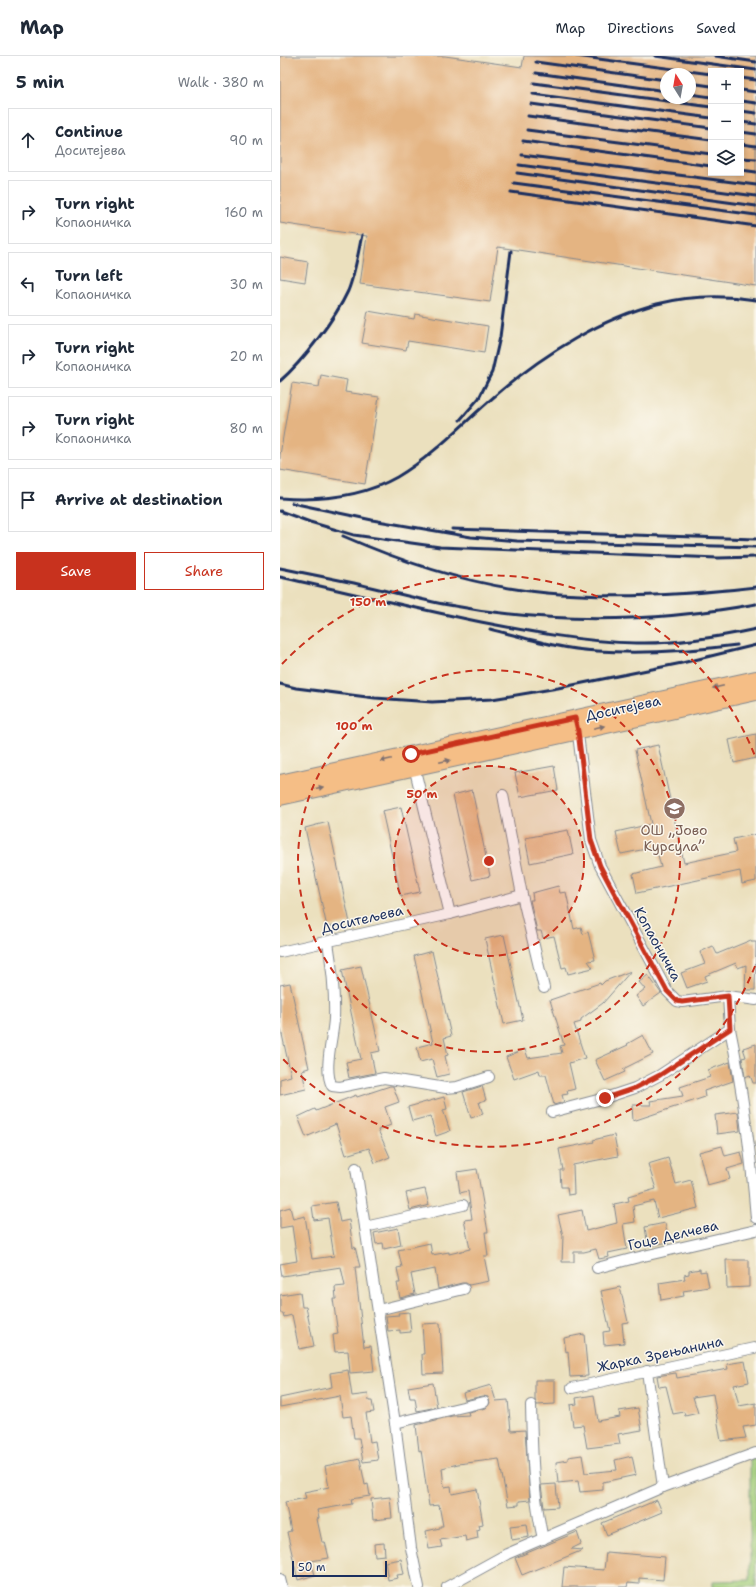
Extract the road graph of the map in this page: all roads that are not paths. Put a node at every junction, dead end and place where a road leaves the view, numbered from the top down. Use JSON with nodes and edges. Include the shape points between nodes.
{"nodes":[{"id":1,"x":756,"y":679,"type":"edge"},
{"id":2,"x":756,"y":692,"type":"edge"},
{"id":3,"x":577,"y":725,"type":"junction"},
{"id":4,"x":413,"y":761,"type":"junction"},
{"id":5,"x":280,"y":783,"type":"edge"},
{"id":6,"x":503,"y":795,"type":"dead end"},
{"id":7,"x":280,"y":797,"type":"edge"},
{"id":8,"x":522,"y":895,"type":"junction"},
{"id":9,"x":450,"y":914,"type":"junction"},
{"id":10,"x":328,"y":942,"type":"junction"},
{"id":11,"x":280,"y":952,"type":"edge"},
{"id":12,"x":544,"y":988,"type":"dead end"},
{"id":13,"x":728,"y":996,"type":"junction"},
{"id":14,"x":756,"y":1000,"type":"edge"},
{"id":15,"x":730,"y":1029,"type":"junction"},
{"id":16,"x":489,"y":1077,"type":"dead end"},
{"id":17,"x":552,"y":1112,"type":"dead end"},
{"id":18,"x":356,"y":1168,"type":"dead end"},
{"id":19,"x":463,"y":1205,"type":"dead end"},
{"id":20,"x":756,"y":1218,"type":"edge"},
{"id":21,"x":365,"y":1227,"type":"junction"},
{"id":22,"x":756,"y":1230,"type":"edge"},
{"id":23,"x":597,"y":1268,"type":"dead end"},
{"id":24,"x":464,"y":1289,"type":"dead end"},
{"id":25,"x":378,"y":1310,"type":"junction"},
{"id":26,"x":754,"y":1348,"type":"dead end"},
{"id":27,"x":647,"y":1371,"type":"junction"},
{"id":28,"x":572,"y":1388,"type":"dead end"},
{"id":29,"x":484,"y":1402,"type":"dead end"},
{"id":30,"x":531,"y":1405,"type":"dead end"},
{"id":31,"x":395,"y":1423,"type":"junction"},
{"id":32,"x":756,"y":1453,"type":"edge"},
{"id":33,"x":663,"y":1486,"type":"junction"},
{"id":34,"x":543,"y":1539,"type":"junction"},
{"id":35,"x":280,"y":1579,"type":"edge"},
{"id":36,"x":282,"y":1587,"type":"edge"},
{"id":37,"x":419,"y":1587,"type":"edge"},
{"id":38,"x":447,"y":1587,"type":"edge"}],
"edges":[{"from":1,"to":3,"type":"main road","name":"Доситејева","one_way":true},
{"from":3,"to":2,"type":"main road","name":"Доситејева","one_way":true},
{"from":3,"to":4,"type":"main road","name":"Доситејева"},
{"from":3,"to":13,"type":"street","name":"Копаоничка","via":[[591,840],[600,866],[667,991],[677,1001],[682,1002]]},
{"from":4,"to":5,"type":"main road","name":"Доситејева","one_way":true},
{"from":7,"to":4,"type":"main road","name":"Доситејева","one_way":true},
{"from":4,"to":9,"type":"street"},
{"from":6,"to":8,"type":"street"},
{"from":8,"to":9,"type":"street","name":"Доситељева"},
{"from":8,"to":12,"type":"street"},
{"from":9,"to":10,"type":"street","name":"Доситељева"},
{"from":10,"to":11,"type":"street","name":"Доситељева"},
{"from":10,"to":16,"type":"street","via":[[334,1018],[328,1073],[332,1086],[340,1088],[384,1078],[452,1088]]},
{"from":13,"to":14,"type":"street"},
{"from":13,"to":15,"type":"street"},
{"from":15,"to":17,"type":"street","via":[[660,1075],[635,1088]]},
{"from":15,"to":20,"type":"street","via":[[741,1081]]},
{"from":18,"to":21,"type":"street"},
{"from":19,"to":21,"type":"street"},
{"from":21,"to":25,"type":"street"},
{"from":22,"to":23,"type":"street","name":"Гоце Делчева"},
{"from":24,"to":25,"type":"street"},
{"from":25,"to":31,"type":"street"},
{"from":26,"to":27,"type":"street","name":"Жарка Зрењанина"},
{"from":27,"to":28,"type":"street","name":"Жарка Зрењанина"},
{"from":27,"to":33,"type":"street"},
{"from":29,"to":31,"type":"street"},
{"from":30,"to":34,"type":"street","via":[[536,1511]]},
{"from":31,"to":37,"type":"street","via":[[411,1548]]},
{"from":32,"to":33,"type":"street"},
{"from":33,"to":34,"type":"street"},
{"from":34,"to":38,"type":"street","via":[[507,1554]]},
{"from":35,"to":36,"type":"street"}]}
